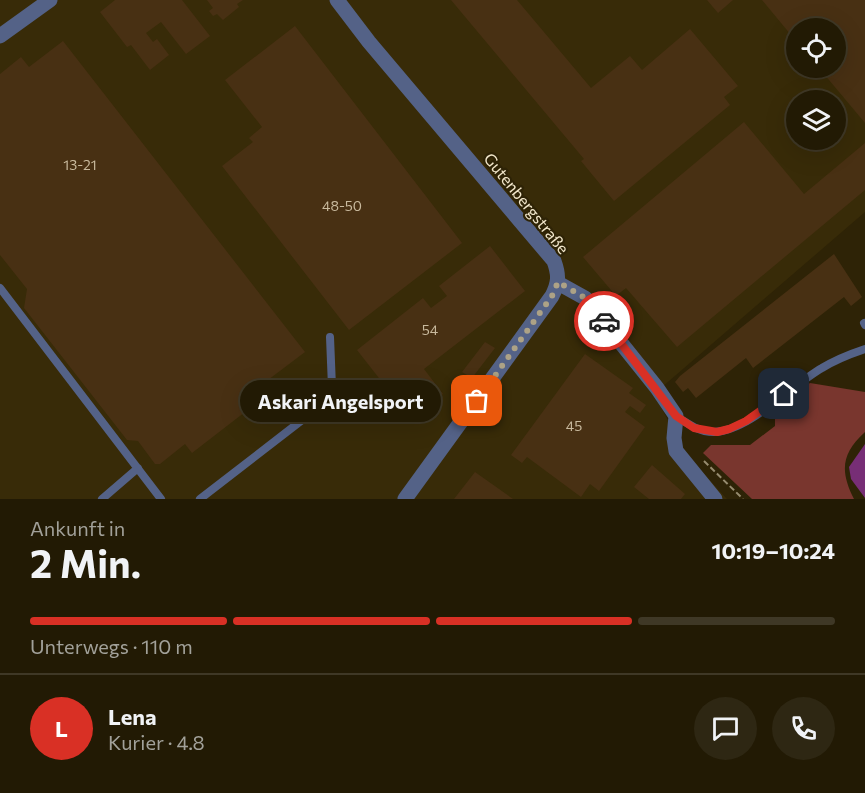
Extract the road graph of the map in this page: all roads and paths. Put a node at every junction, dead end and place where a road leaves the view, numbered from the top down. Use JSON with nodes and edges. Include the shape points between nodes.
{"nodes":[{"id":1,"x":50,"y":0,"type":"edge"},
{"id":2,"x":337,"y":0,"type":"edge"},
{"id":3,"x":0,"y":36,"type":"edge"},
{"id":4,"x":558,"y":282,"type":"junction"},
{"id":5,"x":0,"y":288,"type":"edge"},
{"id":6,"x":330,"y":337,"type":"dead end"},
{"id":7,"x":865,"y":349,"type":"edge"},
{"id":8,"x":676,"y":416,"type":"junction"},
{"id":9,"x":702,"y":458,"type":"dead end"},
{"id":10,"x":138,"y":468,"type":"junction"},
{"id":11,"x":102,"y":499,"type":"edge"},
{"id":12,"x":161,"y":499,"type":"edge"},
{"id":13,"x":200,"y":499,"type":"edge"},
{"id":14,"x":405,"y":499,"type":"edge"},
{"id":15,"x":715,"y":499,"type":"edge"},
{"id":16,"x":743,"y":499,"type":"edge"}],
"edges":[{"from":1,"to":3,"type":"street"},
{"from":2,"to":4,"type":"street","name":"Gutenbergstraße","via":[[554,261]]},
{"from":4,"to":8,"type":"street","via":[[585,298]]},
{"from":4,"to":14,"type":"street","via":[[538,316]]},
{"from":5,"to":10,"type":"lane"},
{"from":6,"to":13,"type":"lane","via":[[332,387],[328,400]]},
{"from":7,"to":8,"type":"lane","via":[[822,367],[729,429],[707,432]]},
{"from":8,"to":15,"type":"street","via":[[676,452]]},
{"from":9,"to":16,"type":"path"},
{"from":10,"to":11,"type":"lane"},
{"from":10,"to":12,"type":"lane"}]}
